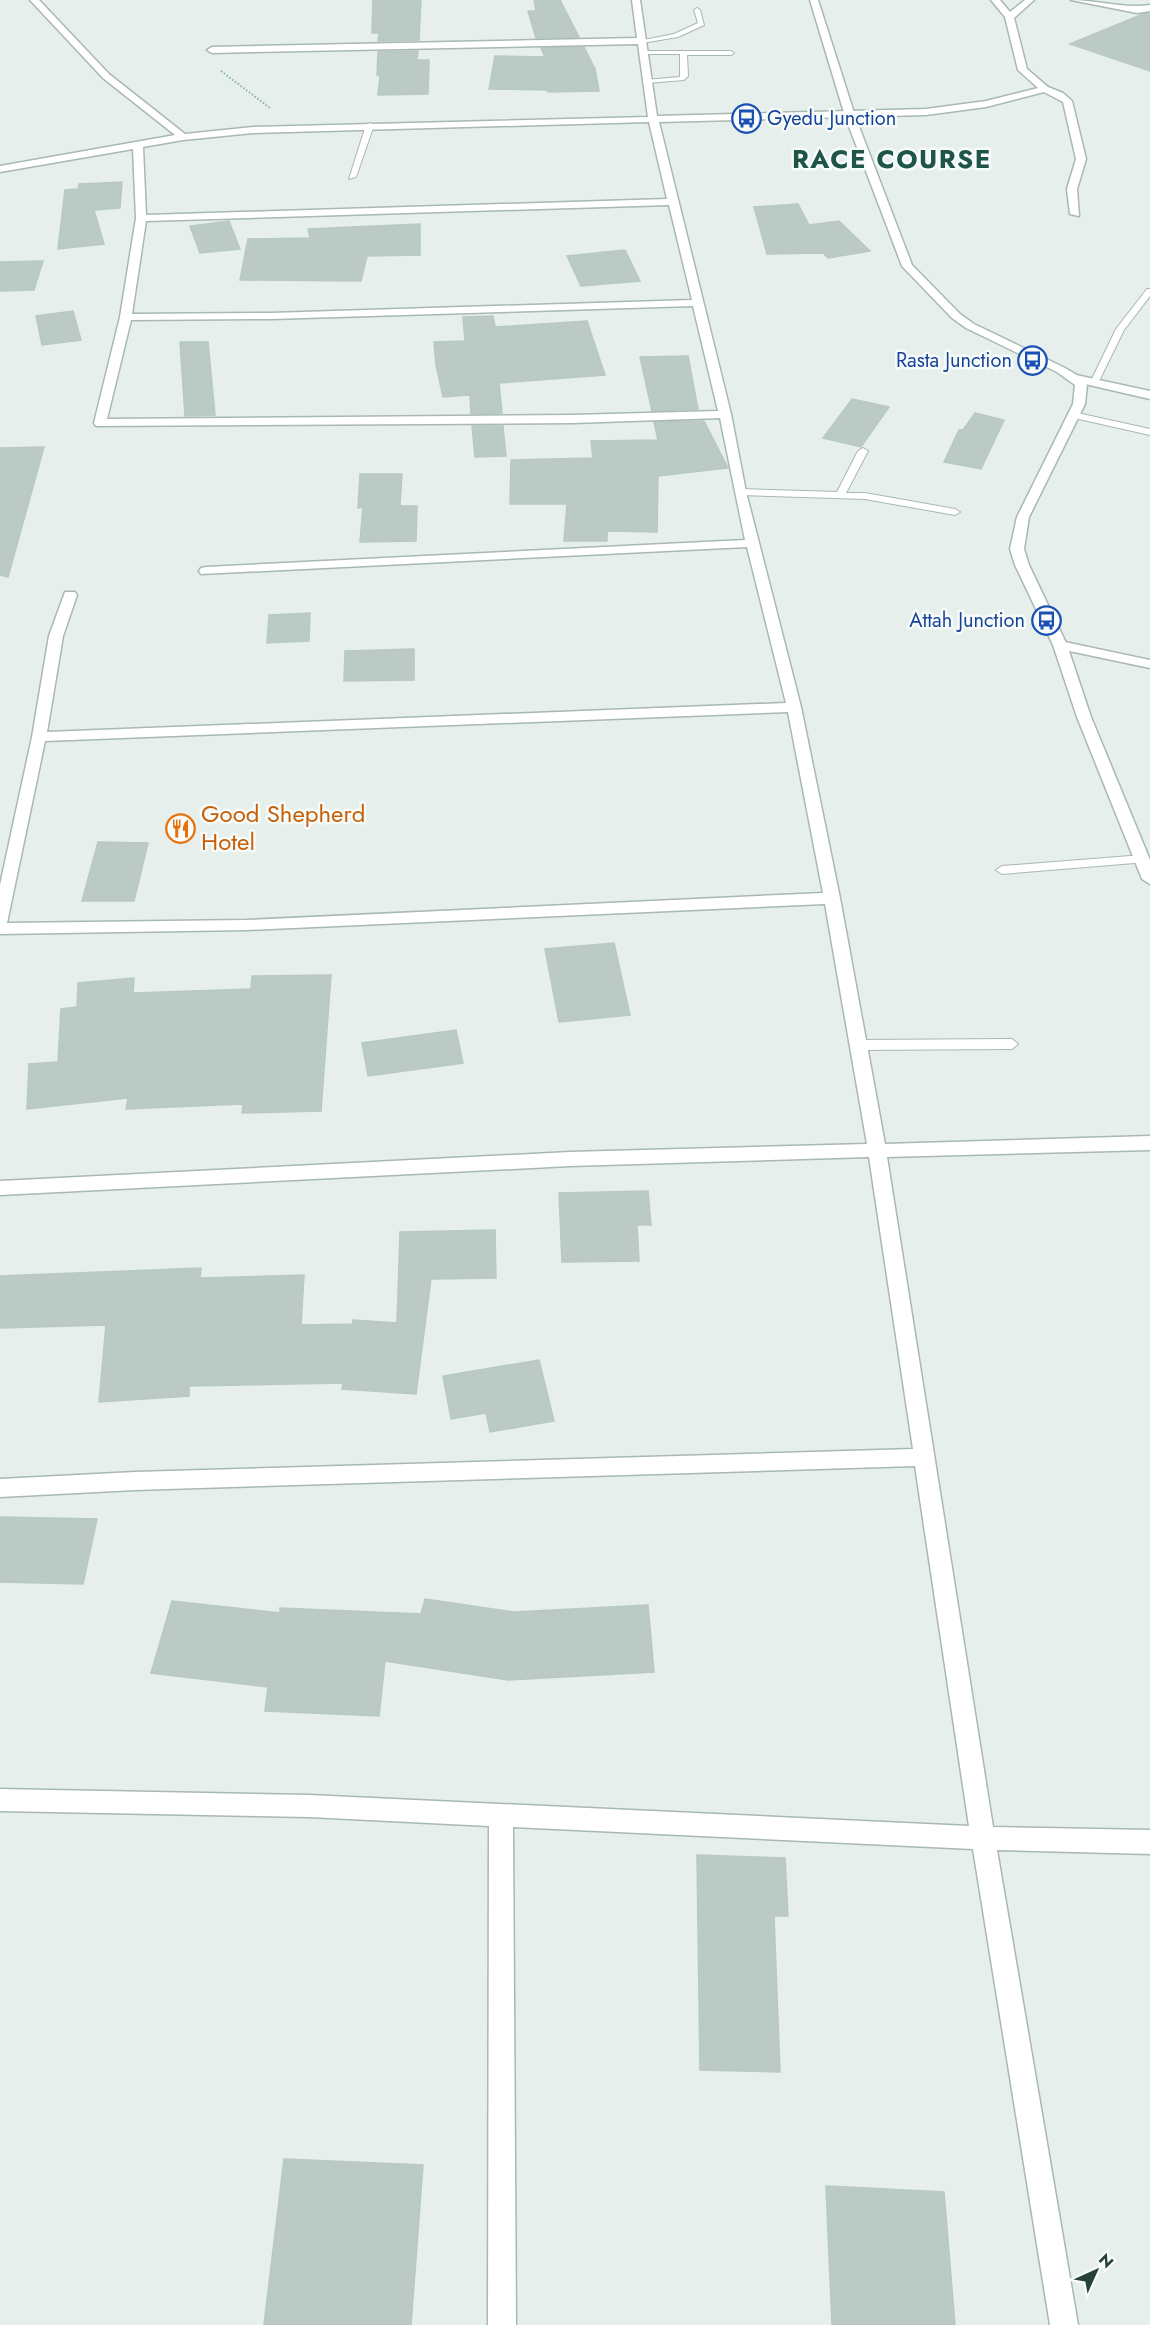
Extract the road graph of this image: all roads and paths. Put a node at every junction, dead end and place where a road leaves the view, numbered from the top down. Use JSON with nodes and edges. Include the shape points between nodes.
{"nodes":[{"id":1,"x":34,"y":0,"type":"edge"},
{"id":2,"x":636,"y":0,"type":"edge"},
{"id":3,"x":814,"y":0,"type":"edge"},
{"id":4,"x":994,"y":0,"type":"edge"},
{"id":5,"x":1030,"y":0,"type":"edge"},
{"id":6,"x":1076,"y":0,"type":"edge"},
{"id":7,"x":1150,"y":8,"type":"edge"},
{"id":8,"x":697,"y":10,"type":"dead end"},
{"id":9,"x":1009,"y":17,"type":"junction"},
{"id":10,"x":642,"y":41,"type":"junction"},
{"id":11,"x":212,"y":50,"type":"joint"},
{"id":12,"x":643,"y":52,"type":"junction"},
{"id":13,"x":683,"y":52,"type":"junction"},
{"id":14,"x":731,"y":53,"type":"dead end"},
{"id":15,"x":647,"y":81,"type":"junction"},
{"id":16,"x":1045,"y":88,"type":"junction"},
{"id":17,"x":850,"y":116,"type":"junction"},
{"id":18,"x":653,"y":119,"type":"junction"},
{"id":19,"x":370,"y":126,"type":"junction"},
{"id":20,"x":297,"y":128,"type":"junction"},
{"id":21,"x":183,"y":137,"type":"junction"},
{"id":22,"x":138,"y":147,"type":"junction"},
{"id":23,"x":0,"y":169,"type":"edge"},
{"id":24,"x":352,"y":177,"type":"dead end"},
{"id":25,"x":675,"y":202,"type":"junction"},
{"id":26,"x":1075,"y":214,"type":"dead end"},
{"id":27,"x":141,"y":218,"type":"junction"},
{"id":28,"x":1150,"y":291,"type":"edge"},
{"id":29,"x":697,"y":303,"type":"junction"},
{"id":30,"x":126,"y":317,"type":"junction"},
{"id":31,"x":1076,"y":378,"type":"junction"},
{"id":32,"x":1094,"y":382,"type":"junction"},
{"id":33,"x":1150,"y":395,"type":"edge"},
{"id":34,"x":725,"y":414,"type":"junction"},
{"id":35,"x":1073,"y":415,"type":"junction"},
{"id":36,"x":1150,"y":432,"type":"edge"},
{"id":37,"x":863,"y":451,"type":"dead end"},
{"id":38,"x":740,"y":492,"type":"junction"},
{"id":39,"x":841,"y":494,"type":"junction"},
{"id":40,"x":956,"y":512,"type":"dead end"},
{"id":41,"x":754,"y":543,"type":"junction"},
{"id":42,"x":206,"y":571,"type":"dead end"},
{"id":43,"x":70,"y":595,"type":"dead end"},
{"id":44,"x":1060,"y":645,"type":"junction"},
{"id":45,"x":1150,"y":664,"type":"edge"},
{"id":46,"x":794,"y":707,"type":"junction"},
{"id":47,"x":39,"y":737,"type":"junction"},
{"id":48,"x":1143,"y":859,"type":"junction"},
{"id":49,"x":1002,"y":870,"type":"dead end"},
{"id":50,"x":1150,"y":879,"type":"edge"},
{"id":51,"x":832,"y":898,"type":"junction"},
{"id":52,"x":0,"y":921,"type":"edge"},
{"id":53,"x":0,"y":929,"type":"edge"},
{"id":54,"x":1012,"y":1044,"type":"dead end"},
{"id":55,"x":858,"y":1045,"type":"junction"},
{"id":56,"x":1150,"y":1143,"type":"edge"},
{"id":57,"x":877,"y":1151,"type":"junction"},
{"id":58,"x":0,"y":1188,"type":"edge"},
{"id":59,"x":924,"y":1457,"type":"junction"},
{"id":60,"x":0,"y":1488,"type":"edge"},
{"id":61,"x":0,"y":1800,"type":"edge"},
{"id":62,"x":501,"y":1814,"type":"junction"},
{"id":63,"x":982,"y":1838,"type":"junction"},
{"id":64,"x":1150,"y":1842,"type":"edge"},
{"id":65,"x":502,"y":2325,"type":"edge"},
{"id":66,"x":1064,"y":2325,"type":"edge"}],
"edges":[{"from":1,"to":21,"type":"street","via":[[105,76]]},
{"from":2,"to":10,"type":"street"},
{"from":3,"to":17,"type":"street"},
{"from":4,"to":9,"type":"street"},
{"from":5,"to":9,"type":"street"},
{"from":6,"to":7,"type":"street","via":[[1137,10]]},
{"from":8,"to":10,"type":"lane","via":[[702,24],[676,36]]},
{"from":9,"to":16,"type":"street","via":[[1023,70]]},
{"from":10,"to":11,"type":"street"},
{"from":10,"to":12,"type":"street"},
{"from":11,"to":20,"type":"path","via":[[202,56]]},
{"from":12,"to":13,"type":"lane"},
{"from":12,"to":15,"type":"street"},
{"from":13,"to":14,"type":"lane"},
{"from":13,"to":15,"type":"lane","via":[[682,79]]},
{"from":15,"to":18,"type":"street"},
{"from":16,"to":17,"type":"street","via":[[952,110]]},
{"from":16,"to":26,"type":"street","via":[[1065,98],[1070,112],[1081,159],[1072,189]]},
{"from":17,"to":18,"type":"street"},
{"from":17,"to":31,"type":"street","via":[[907,266],[970,326]]},
{"from":18,"to":19,"type":"street"},
{"from":18,"to":25,"type":"street"},
{"from":19,"to":20,"type":"street"},
{"from":19,"to":24,"type":"lane"},
{"from":20,"to":21,"type":"street"},
{"from":21,"to":22,"type":"street"},
{"from":22,"to":23,"type":"street"},
{"from":22,"to":27,"type":"street"},
{"from":25,"to":27,"type":"street"},
{"from":25,"to":29,"type":"street"},
{"from":27,"to":30,"type":"street"},
{"from":28,"to":32,"type":"lane","via":[[1120,329]]},
{"from":29,"to":30,"type":"street"},
{"from":29,"to":34,"type":"street"},
{"from":30,"to":34,"type":"street","via":[[100,423]]},
{"from":31,"to":32,"type":"street"},
{"from":31,"to":35,"type":"street","via":[[1083,390]]},
{"from":32,"to":33,"type":"street"},
{"from":34,"to":38,"type":"street"},
{"from":35,"to":36,"type":"lane"},
{"from":35,"to":44,"type":"street","via":[[1023,517],[1017,549]]},
{"from":37,"to":39,"type":"lane"},
{"from":38,"to":39,"type":"lane"},
{"from":38,"to":41,"type":"street"},
{"from":39,"to":40,"type":"lane"},
{"from":41,"to":42,"type":"street"},
{"from":41,"to":46,"type":"street"},
{"from":43,"to":47,"type":"street","via":[[56,636]]},
{"from":44,"to":45,"type":"street"},
{"from":44,"to":48,"type":"street","via":[[1084,717]]},
{"from":46,"to":47,"type":"street"},
{"from":46,"to":51,"type":"street"},
{"from":47,"to":52,"type":"street"},
{"from":48,"to":49,"type":"lane"},
{"from":48,"to":50,"type":"street"},
{"from":51,"to":53,"type":"street","via":[[246,926]]},
{"from":51,"to":55,"type":"street"},
{"from":54,"to":55,"type":"lane"},
{"from":55,"to":57,"type":"street"},
{"from":56,"to":57,"type":"street"},
{"from":57,"to":58,"type":"street","via":[[570,1159]]},
{"from":57,"to":59,"type":"street"},
{"from":59,"to":60,"type":"street"},
{"from":59,"to":63,"type":"street"},
{"from":61,"to":62,"type":"street"},
{"from":62,"to":63,"type":"street"},
{"from":62,"to":65,"type":"street"},
{"from":63,"to":64,"type":"street"},
{"from":63,"to":66,"type":"street"}]}
